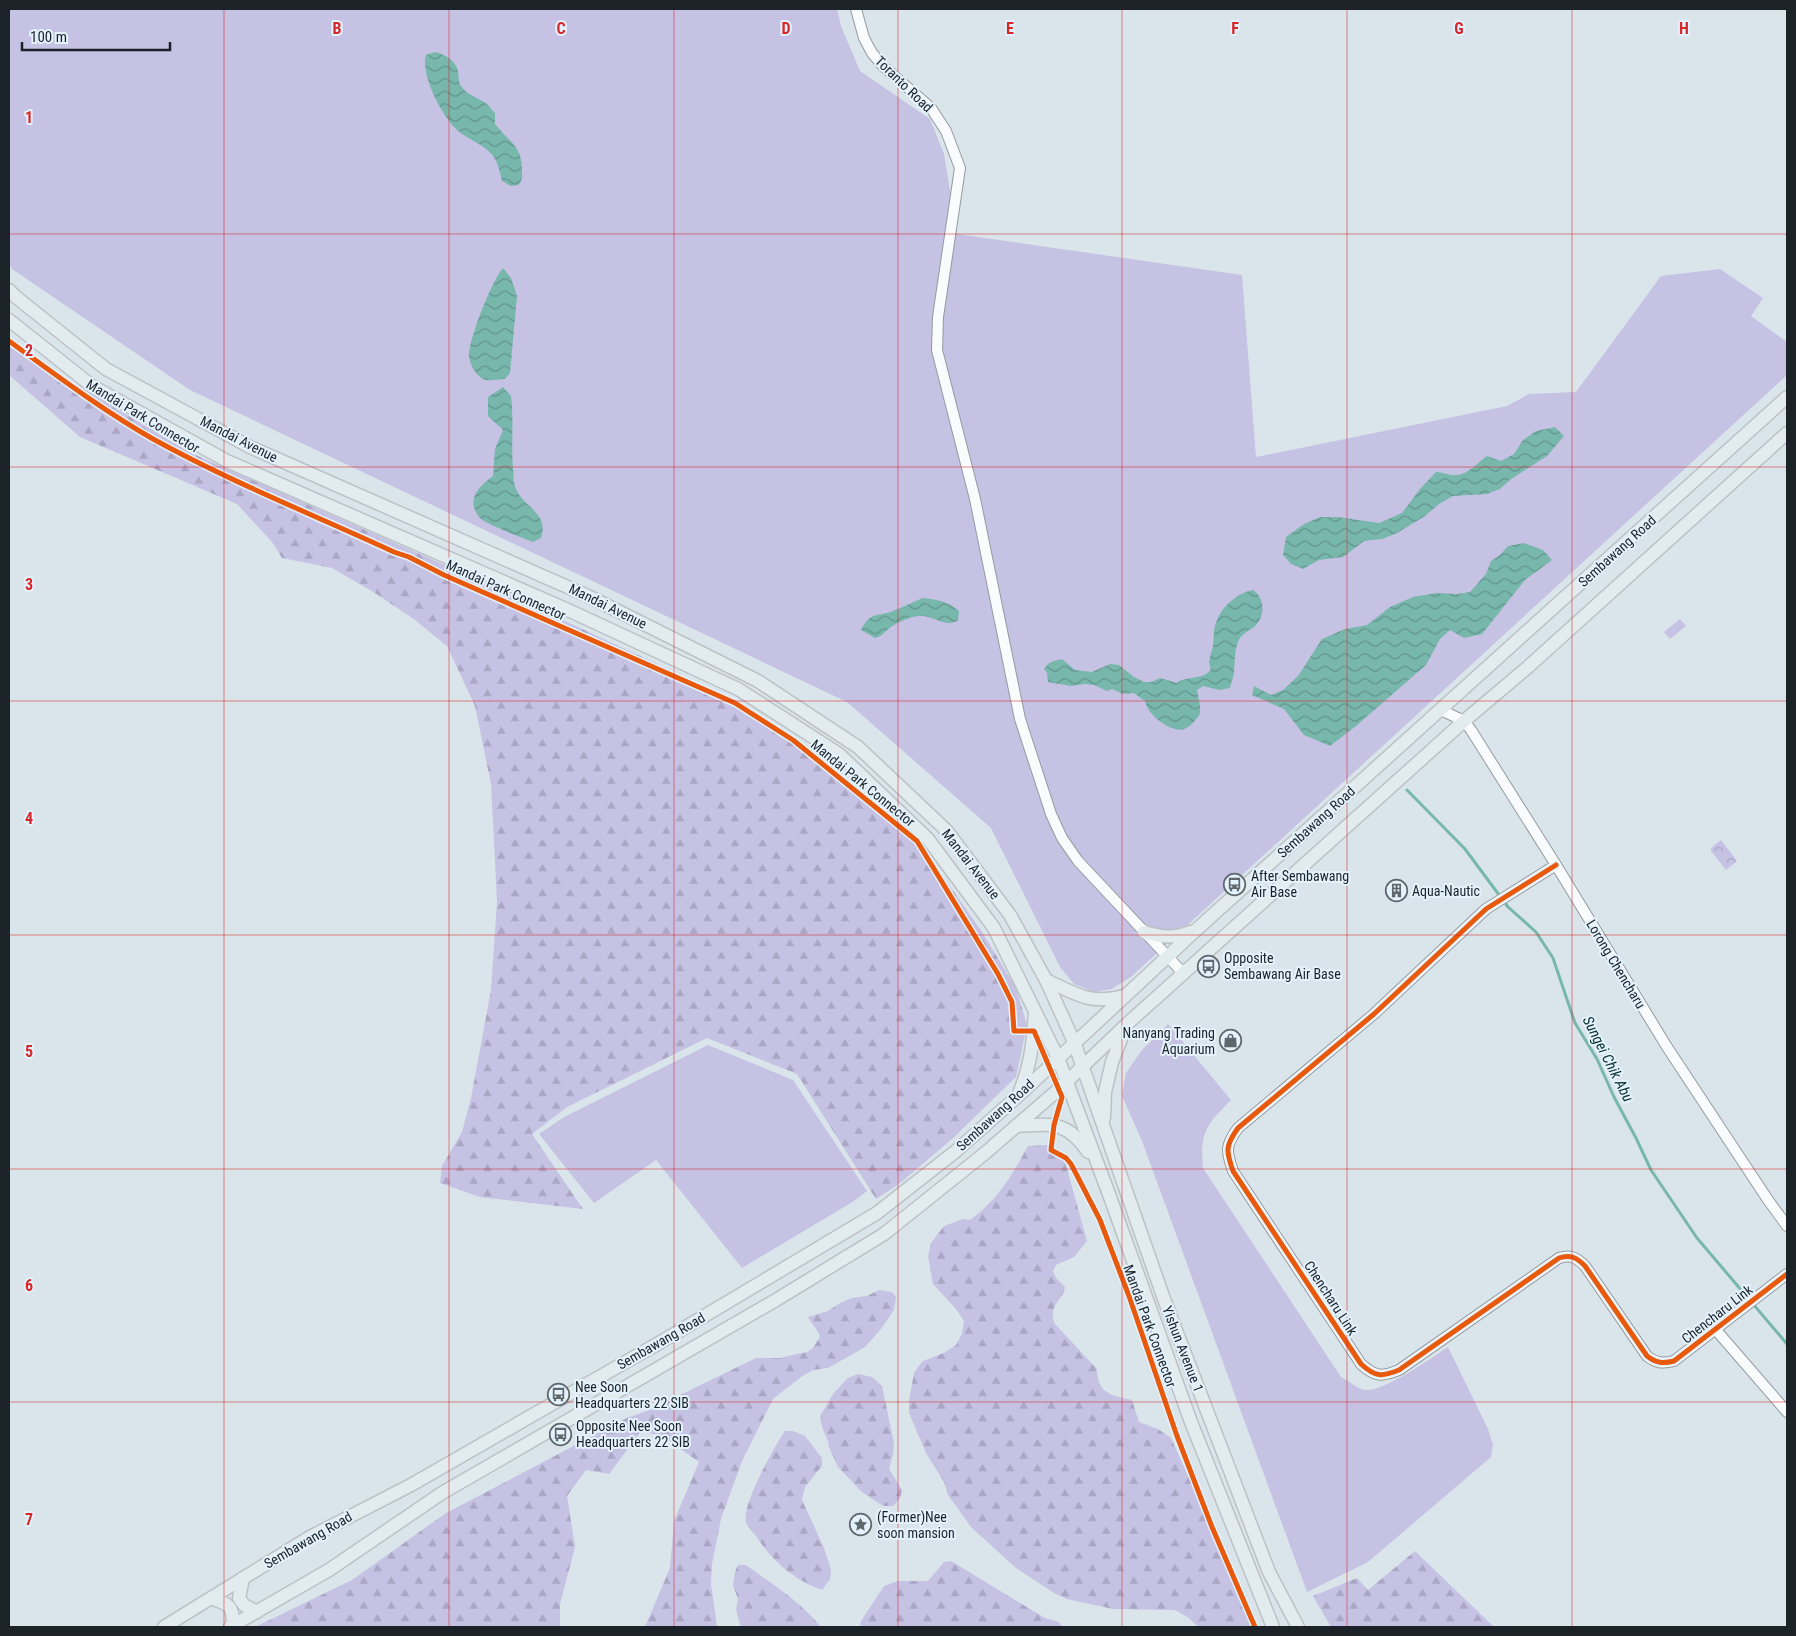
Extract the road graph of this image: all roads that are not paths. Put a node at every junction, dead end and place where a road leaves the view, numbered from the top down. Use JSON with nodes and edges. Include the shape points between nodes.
{"nodes":[{"id":1,"x":856,"y":9,"type":"edge"},
{"id":2,"x":9,"y":290,"type":"edge"},
{"id":3,"x":9,"y":320,"type":"edge"},
{"id":4,"x":1787,"y":397,"type":"edge"},
{"id":5,"x":1787,"y":433,"type":"edge"},
{"id":6,"x":1441,"y":710,"type":"junction"},
{"id":7,"x":1464,"y":721,"type":"junction"},
{"id":8,"x":1556,"y":865,"type":"junction"},
{"id":9,"x":1196,"y":930,"type":"junction"},
{"id":10,"x":1144,"y":932,"type":"junction"},
{"id":11,"x":1167,"y":956,"type":"junction"},
{"id":12,"x":1184,"y":974,"type":"junction"},
{"id":13,"x":1046,"y":980,"type":"junction"},
{"id":14,"x":1126,"y":995,"type":"junction"},
{"id":15,"x":1035,"y":1009,"type":"junction"},
{"id":16,"x":1127,"y":1024,"type":"junction"},
{"id":17,"x":1074,"y":1042,"type":"junction"},
{"id":18,"x":1058,"y":1058,"type":"junction"},
{"id":19,"x":1083,"y":1065,"type":"junction"},
{"id":20,"x":1067,"y":1081,"type":"junction"},
{"id":21,"x":1019,"y":1095,"type":"junction"},
{"id":22,"x":1104,"y":1125,"type":"junction"},
{"id":23,"x":1016,"y":1126,"type":"junction"},
{"id":24,"x":1099,"y":1168,"type":"junction"},
{"id":25,"x":1787,"y":1226,"type":"edge"},
{"id":26,"x":1787,"y":1274,"type":"edge"},
{"id":27,"x":1716,"y":1330,"type":"junction"},
{"id":28,"x":1787,"y":1412,"type":"edge"},
{"id":29,"x":243,"y":1578,"type":"junction"},
{"id":30,"x":211,"y":1598,"type":"junction"},
{"id":31,"x":257,"y":1612,"type":"junction"},
{"id":32,"x":232,"y":1626,"type":"edge"},
{"id":33,"x":164,"y":1627,"type":"edge"},
{"id":34,"x":1273,"y":1627,"type":"edge"},
{"id":35,"x":1298,"y":1627,"type":"edge"}],
"edges":[{"from":1,"to":10,"type":"street","name":"Toranto Road","via":[[872,53],[931,108],[946,131],[960,168],[938,316],[937,350],[975,499],[1020,719],[1062,838],[1078,861]]},
{"from":2,"to":13,"type":"main road","name":"Mandai Avenue","via":[[114,374],[250,446],[588,596],[758,681],[858,747],[947,831],[1010,915]]},
{"from":3,"to":15,"type":"main road","name":"Mandai Avenue","via":[[92,386],[228,461],[568,610],[738,689],[839,754],[928,839],[994,928]]},
{"from":4,"to":6,"type":"main road","name":"Sembawang Road"},
{"from":5,"to":7,"type":"main road","name":"Sembawang Road"},
{"from":6,"to":7,"type":"street"},
{"from":6,"to":9,"type":"main road","name":"Sembawang Road"},
{"from":7,"to":8,"type":"street","name":"Lorong Chencharu"},
{"from":7,"to":12,"type":"main road","name":"Sembawang Road"},
{"from":8,"to":25,"type":"street","name":"Lorong Chencharu","via":[[1667,1048]]},
{"from":8,"to":27,"type":"street","name":"Chencharu Link","via":[[1491,905],[1374,1014],[1238,1128],[1228,1145],[1227,1155],[1233,1171],[1369,1372],[1387,1375],[1399,1370],[1565,1256],[1573,1256],[1585,1266],[1652,1360],[1674,1361]]},
{"from":9,"to":10,"type":"main road","via":[[1180,937],[1166,938]]},
{"from":9,"to":11,"type":"main road","name":"Sembawang Road"},
{"from":10,"to":11,"type":"street","name":"Toranto Road"},
{"from":11,"to":12,"type":"street","name":"Toranto Road"},
{"from":11,"to":14,"type":"main road","name":"Sembawang Road"},
{"from":12,"to":16,"type":"main road","name":"Sembawang Road"},
{"from":13,"to":14,"type":"main road","via":[[1094,1000]]},
{"from":13,"to":17,"type":"main road","name":"Mandai Avenue"},
{"from":14,"to":17,"type":"main road","name":"Sembawang Road"},
{"from":15,"to":18,"type":"main road","name":"Mandai Avenue"},
{"from":15,"to":21,"type":"main road","via":[[1029,1069]]},
{"from":16,"to":19,"type":"main road","name":"Sembawang Road"},
{"from":16,"to":22,"type":"main road","via":[[1112,1062],[1105,1092]]},
{"from":17,"to":18,"type":"main road","name":"Sembawang Road"},
{"from":17,"to":19,"type":"main road","name":"Mandai Avenue"},
{"from":18,"to":20,"type":"main road","name":"Mandai Avenue"},
{"from":18,"to":21,"type":"main road","name":"Sembawang Road"},
{"from":19,"to":20,"type":"main road","name":"Sembawang Road"},
{"from":19,"to":22,"type":"main road","name":"Yishun Avenue 1"},
{"from":20,"to":23,"type":"main road","name":"Sembawang Road"},
{"from":20,"to":24,"type":"main road","name":"Yishun Avenue 1"},
{"from":21,"to":29,"type":"main road","name":"Sembawang Road","via":[[956,1151],[864,1222],[553,1404],[411,1485],[310,1536]]},
{"from":22,"to":35,"type":"main road","name":"Yishun Avenue 1","via":[[1164,1298],[1269,1572]]},
{"from":23,"to":24,"type":"main road","via":[[1054,1125],[1067,1129],[1079,1138]]},
{"from":23,"to":31,"type":"main road","name":"Sembawang Road","via":[[884,1234],[442,1493],[330,1570]]},
{"from":24,"to":34,"type":"main road","name":"Yishun Avenue 1","via":[[1191,1422]]},
{"from":26,"to":27,"type":"street","name":"Chencharu Link"},
{"from":27,"to":28,"type":"street"},
{"from":29,"to":30,"type":"main road","name":"Sembawang Road"},
{"from":29,"to":31,"type":"main road","via":[[239,1598]]},
{"from":30,"to":32,"type":"main road","via":[[228,1604],[233,1611]]},
{"from":30,"to":33,"type":"main road","name":"Sembawang Road"},
{"from":31,"to":32,"type":"main road","name":"Sembawang Road"}]}
